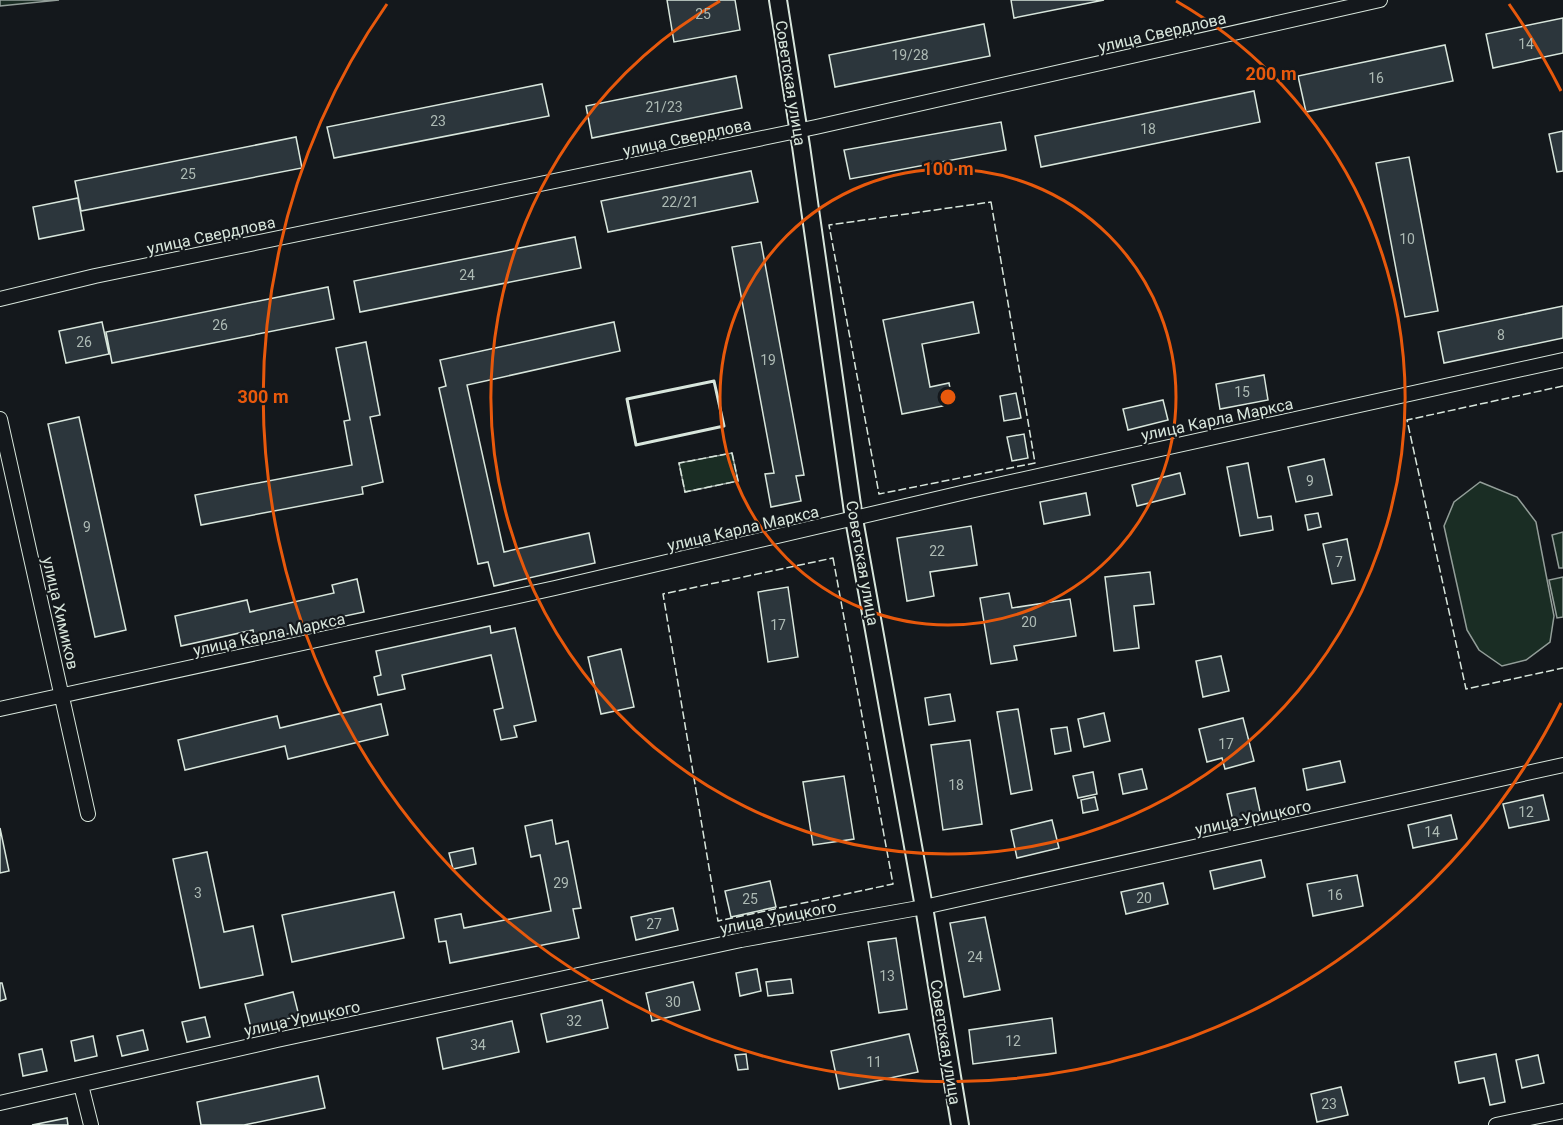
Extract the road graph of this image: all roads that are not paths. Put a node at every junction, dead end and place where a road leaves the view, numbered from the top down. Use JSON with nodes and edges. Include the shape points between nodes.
{"nodes":[{"id":1,"x":778,"y":0,"type":"edge"},
{"id":2,"x":1380,"y":0,"type":"edge"},
{"id":3,"x":798,"y":131,"type":"junction"},
{"id":4,"x":0,"y":298,"type":"edge"},
{"id":5,"x":1563,"y":360,"type":"edge"},
{"id":6,"x":0,"y":419,"type":"edge"},
{"id":7,"x":854,"y":519,"type":"junction"},
{"id":8,"x":62,"y":696,"type":"junction"},
{"id":9,"x":0,"y":709,"type":"edge"},
{"id":10,"x":1563,"y":765,"type":"edge"},
{"id":11,"x":88,"y":814,"type":"dead end"},
{"id":12,"x":924,"y":907,"type":"junction"},
{"id":13,"x":81,"y":1085,"type":"junction"},
{"id":14,"x":0,"y":1103,"type":"edge"},
{"id":15,"x":1563,"y":1110,"type":"edge"},
{"id":16,"x":91,"y":1125,"type":"edge"},
{"id":17,"x":960,"y":1125,"type":"edge"},
{"id":18,"x":1496,"y":1125,"type":"edge"}],
"edges":[{"from":1,"to":3,"type":"street","name":"Советская улица"},
{"from":2,"to":3,"type":"street","name":"улица Свердлова"},
{"from":3,"to":4,"type":"street","name":"улица Свердлова"},
{"from":3,"to":7,"type":"street","name":"Советская улица"},
{"from":5,"to":7,"type":"street","name":"улица Карла Маркса"},
{"from":6,"to":8,"type":"street","name":"улица Химиков"},
{"from":7,"to":8,"type":"street","name":"улица Карла Маркса"},
{"from":7,"to":12,"type":"street","name":"Советская улица"},
{"from":8,"to":9,"type":"street","name":"улица Карла Маркса"},
{"from":8,"to":11,"type":"street","name":"улица Химиков"},
{"from":10,"to":12,"type":"street","name":"улица Урицкого"},
{"from":12,"to":13,"type":"street","name":"улица Урицкого","via":[[729,942]]},
{"from":12,"to":17,"type":"street","name":"Советская улица"},
{"from":13,"to":14,"type":"street","name":"улица Урицкого"},
{"from":13,"to":16,"type":"street"},
{"from":15,"to":18,"type":"street"}]}
